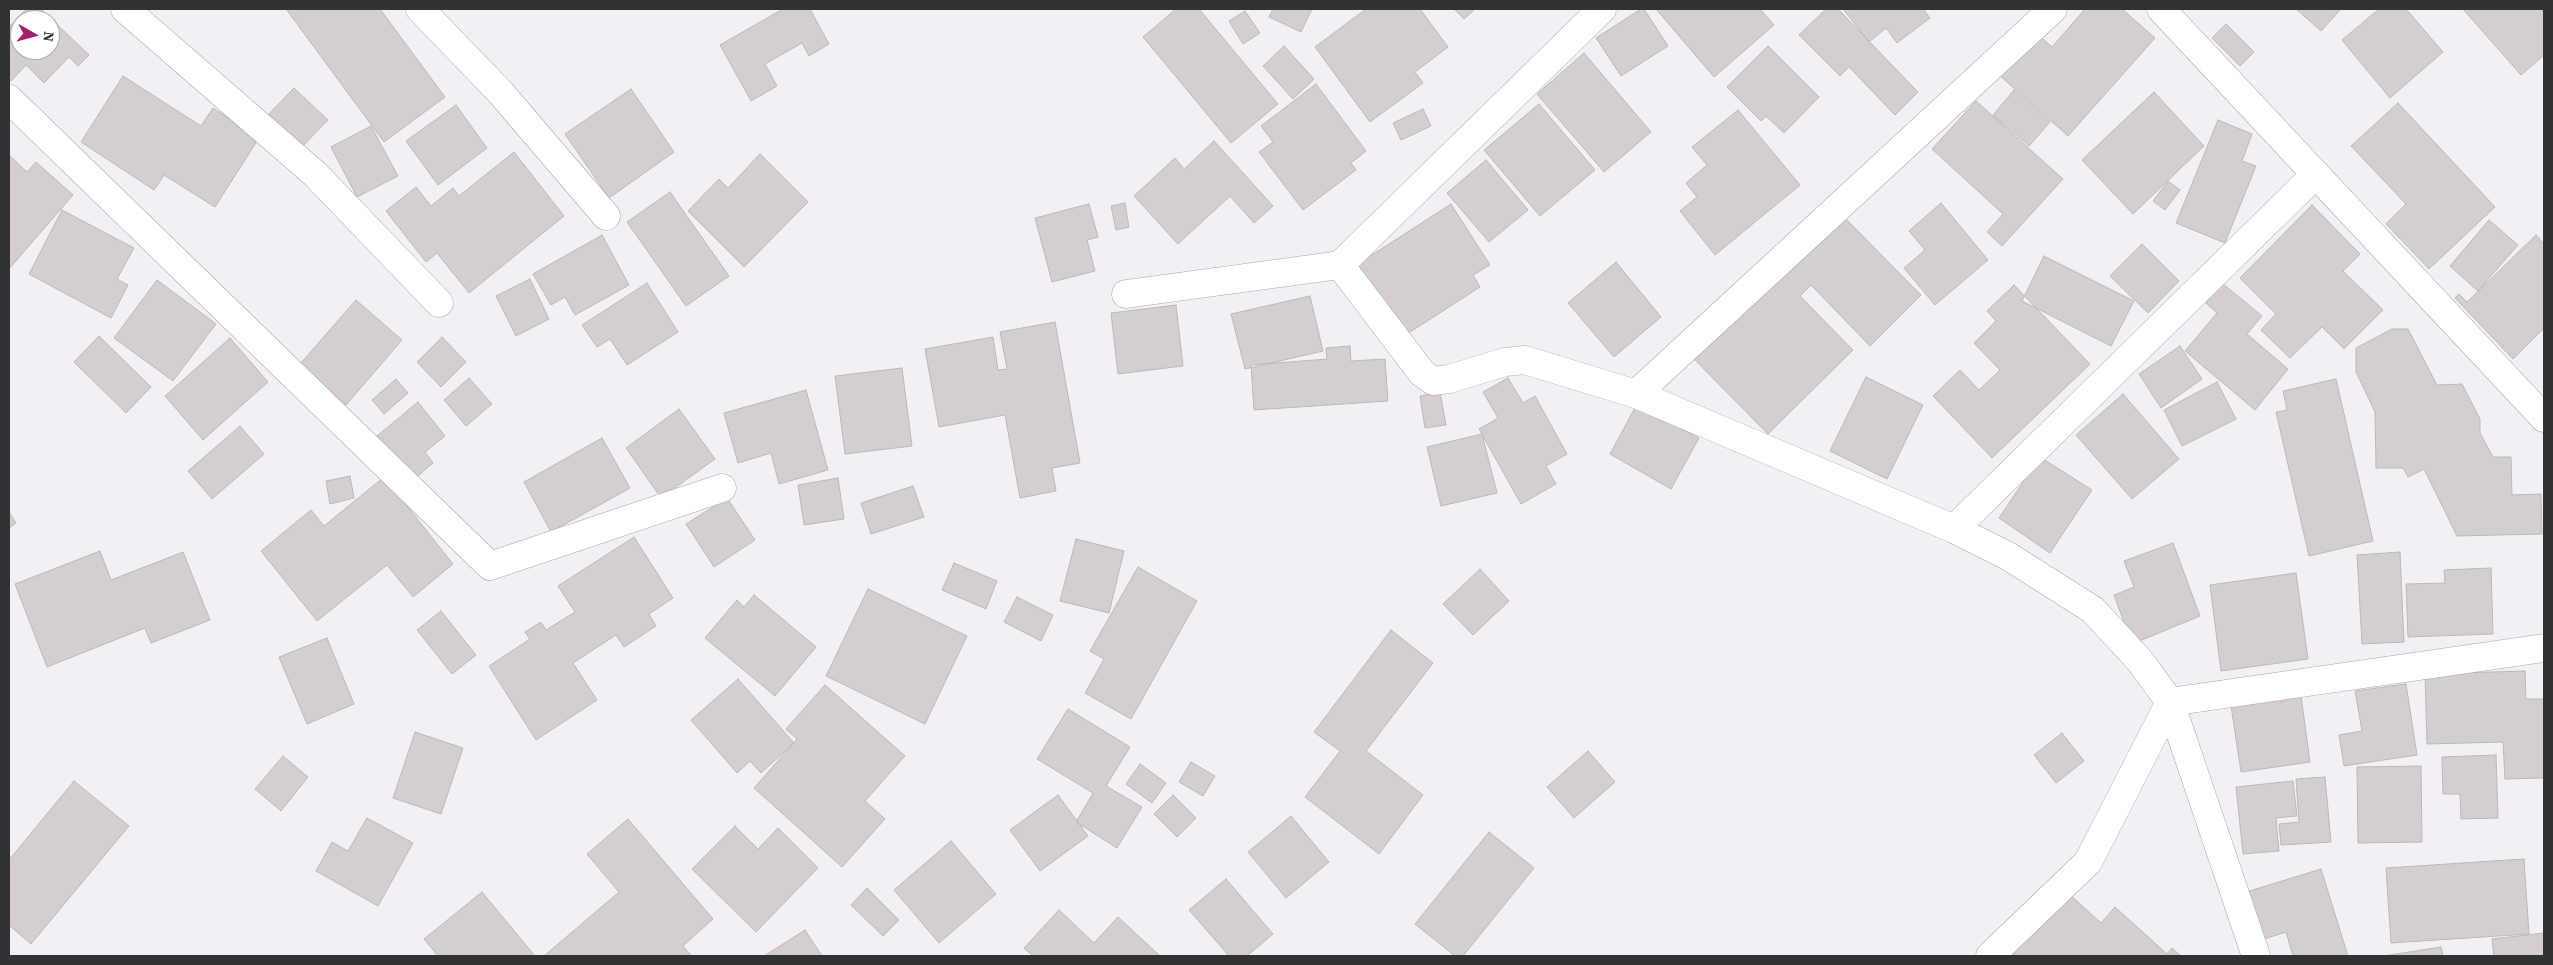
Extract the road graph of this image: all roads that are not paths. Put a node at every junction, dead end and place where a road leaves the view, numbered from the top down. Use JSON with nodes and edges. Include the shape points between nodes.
{"nodes":[{"id":1,"x":125,"y":9,"type":"edge"},
{"id":2,"x":420,"y":9,"type":"edge"},
{"id":3,"x":1602,"y":9,"type":"edge"},
{"id":4,"x":2054,"y":9,"type":"edge"},
{"id":5,"x":2161,"y":9,"type":"edge"},
{"id":6,"x":9,"y":99,"type":"edge"},
{"id":7,"x":2316,"y":174,"type":"junction"},
{"id":8,"x":606,"y":216,"type":"dead end"},
{"id":9,"x":1340,"y":265,"type":"junction"},
{"id":10,"x":1126,"y":294,"type":"dead end"},
{"id":11,"x":439,"y":303,"type":"dead end"},
{"id":12,"x":1636,"y":394,"type":"junction"},
{"id":13,"x":2544,"y":418,"type":"edge"},
{"id":14,"x":722,"y":488,"type":"dead end"},
{"id":15,"x":1954,"y":529,"type":"junction"},
{"id":16,"x":2544,"y":648,"type":"edge"},
{"id":17,"x":2170,"y":702,"type":"junction"},
{"id":18,"x":1990,"y":956,"type":"edge"},
{"id":19,"x":2256,"y":956,"type":"edge"}],
"edges":[{"from":1,"to":11,"type":"street","via":[[315,174]]},
{"from":2,"to":8,"type":"street","via":[[501,93]]},
{"from":3,"to":9,"type":"street"},
{"from":4,"to":12,"type":"street"},
{"from":5,"to":7,"type":"street"},
{"from":6,"to":14,"type":"street","via":[[490,566]]},
{"from":7,"to":13,"type":"street"},
{"from":7,"to":15,"type":"street"},
{"from":9,"to":10,"type":"street"},
{"from":9,"to":12,"type":"street","via":[[1422,373],[1433,380],[1450,379],[1505,362],[1525,360]]},
{"from":12,"to":15,"type":"street"},
{"from":15,"to":17,"type":"street","via":[[2008,556],[2093,610],[2140,661]]},
{"from":16,"to":17,"type":"street"},
{"from":17,"to":18,"type":"street","via":[[2088,862]]},
{"from":17,"to":19,"type":"street"}]}
